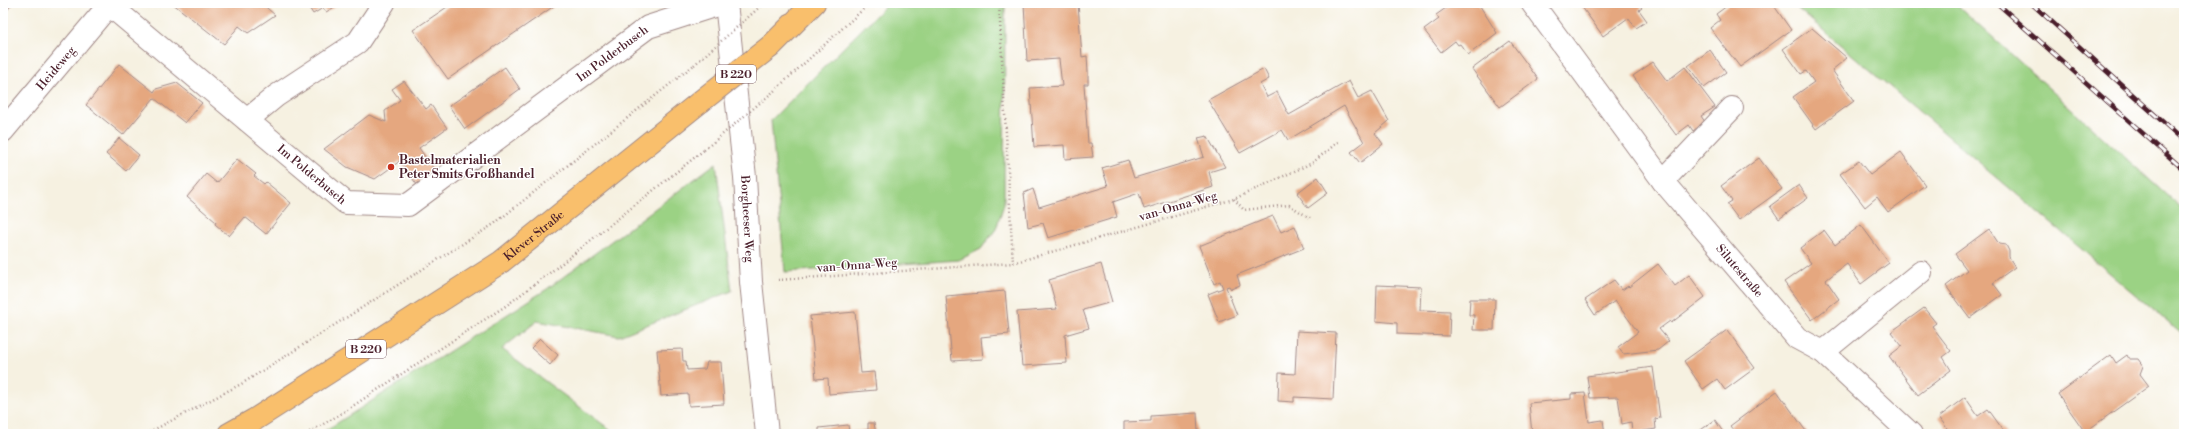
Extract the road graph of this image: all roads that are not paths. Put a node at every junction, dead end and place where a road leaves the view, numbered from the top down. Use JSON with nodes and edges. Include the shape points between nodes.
{"nodes":[{"id":1,"x":384,"y":3,"type":"edge"},
{"id":2,"x":724,"y":3,"type":"edge"},
{"id":3,"x":814,"y":3,"type":"edge"},
{"id":4,"x":1532,"y":3,"type":"edge"},
{"id":5,"x":108,"y":4,"type":"edge"},
{"id":6,"x":1732,"y":108,"type":"dead end"},
{"id":7,"x":247,"y":120,"type":"junction"},
{"id":8,"x":3,"y":131,"type":"edge"},
{"id":9,"x":1663,"y":181,"type":"junction"},
{"id":10,"x":1920,"y":272,"type":"dead end"},
{"id":11,"x":1823,"y":352,"type":"junction"},
{"id":12,"x":229,"y":434,"type":"edge"},
{"id":13,"x":767,"y":434,"type":"edge"},
{"id":14,"x":1911,"y":434,"type":"edge"}],
"edges":[{"from":1,"to":7,"type":"street","via":[[358,42],[276,96]]},
{"from":2,"to":7,"type":"street","name":"Im Polderbusch","via":[[648,28],[408,205],[346,202]]},
{"from":2,"to":13,"type":"street","name":"Borgheeser Weg","via":[[744,177]]},
{"from":3,"to":12,"type":"main road","name":"Klever Straße","number":"B 220","bridge":true,"via":[[771,46],[501,262]]},
{"from":4,"to":9,"type":"street","name":"Silutestraße"},
{"from":5,"to":7,"type":"street","name":"Im Polderbusch"},
{"from":5,"to":8,"type":"street","name":"Heideweg"},
{"from":6,"to":9,"type":"street"},
{"from":9,"to":11,"type":"street","name":"Silutestraße","via":[[1797,338]]},
{"from":10,"to":11,"type":"street"},
{"from":11,"to":14,"type":"street","name":"Silutestraße"}]}
